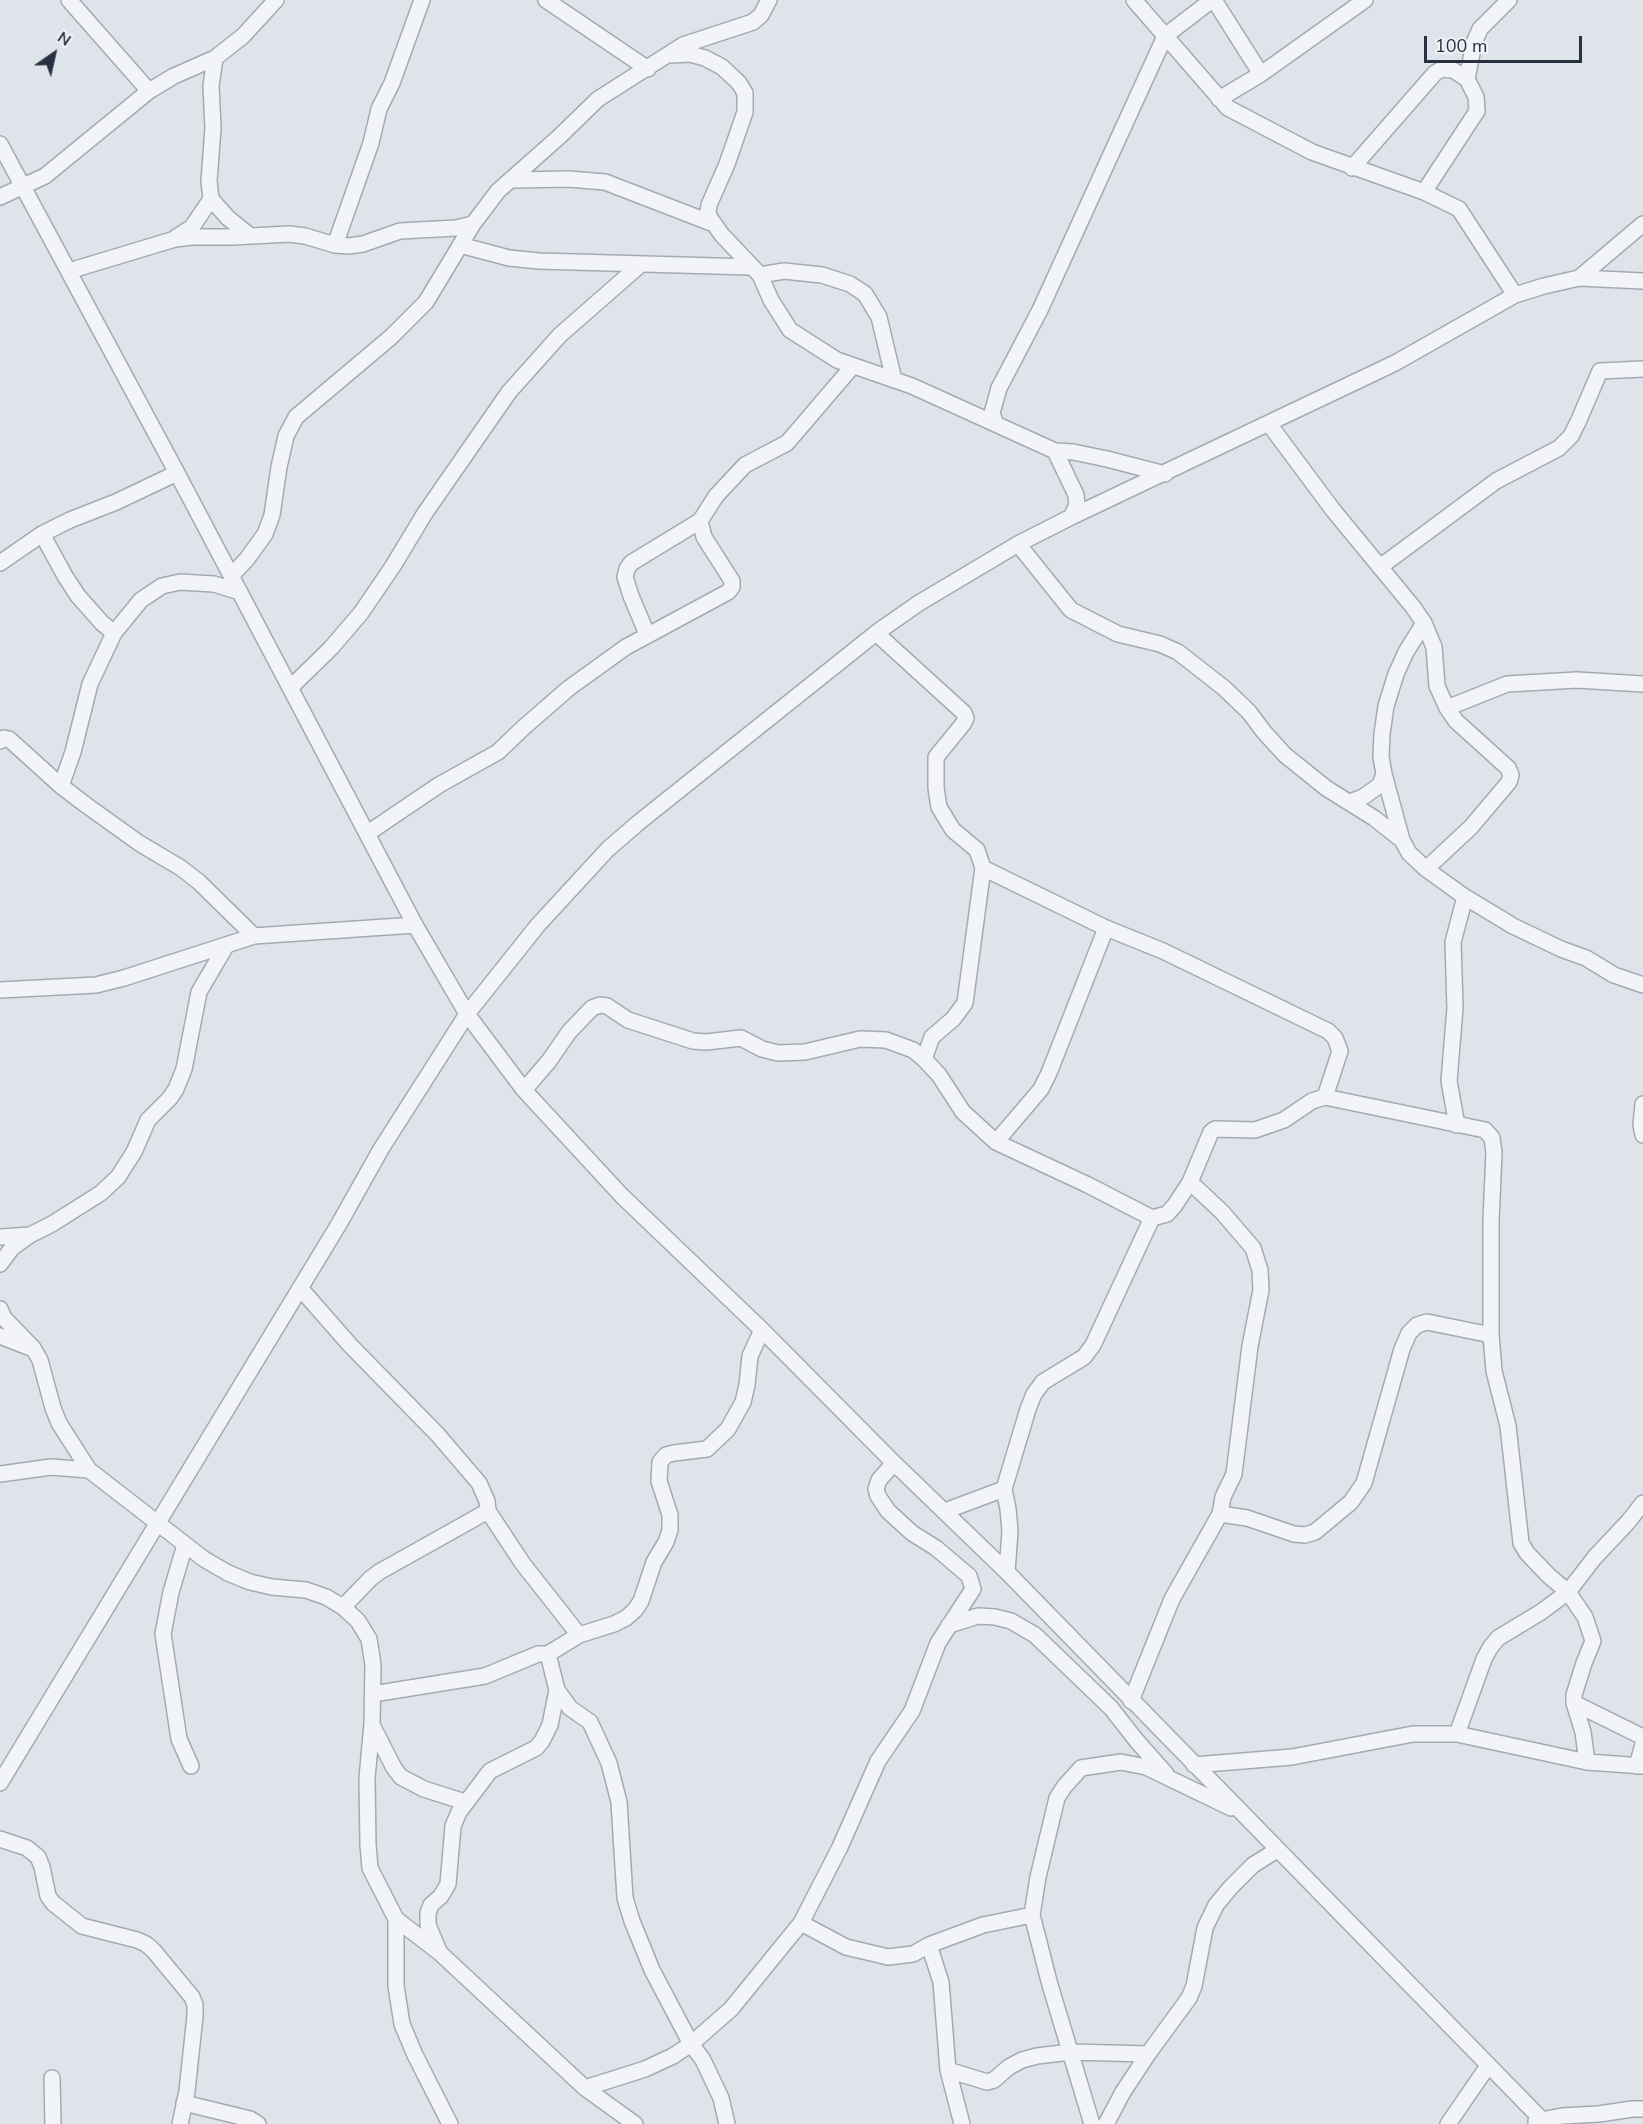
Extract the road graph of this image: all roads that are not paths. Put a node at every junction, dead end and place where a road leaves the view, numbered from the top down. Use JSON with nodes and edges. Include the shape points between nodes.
{"nodes":[{"id":1,"x":69,"y":0,"type":"edge"},
{"id":2,"x":276,"y":0,"type":"edge"},
{"id":3,"x":422,"y":0,"type":"edge"},
{"id":4,"x":546,"y":0,"type":"edge"},
{"id":5,"x":769,"y":0,"type":"edge"},
{"id":6,"x":1134,"y":0,"type":"edge"},
{"id":7,"x":1213,"y":0,"type":"edge"},
{"id":8,"x":1365,"y":0,"type":"edge"},
{"id":9,"x":1509,"y":0,"type":"edge"},
{"id":10,"x":1164,"y":36,"type":"junction"},
{"id":11,"x":669,"y":55,"type":"junction"},
{"id":12,"x":215,"y":58,"type":"junction"},
{"id":13,"x":648,"y":69,"type":"junction"},
{"id":14,"x":1261,"y":74,"type":"junction"},
{"id":15,"x":1467,"y":79,"type":"junction"},
{"id":16,"x":1244,"y":86,"type":"junction"},
{"id":17,"x":149,"y":91,"type":"junction"},
{"id":18,"x":1219,"y":99,"type":"junction"},
{"id":19,"x":1240,"y":114,"type":"junction"},
{"id":20,"x":0,"y":144,"type":"edge"},
{"id":21,"x":1352,"y":168,"type":"junction"},
{"id":22,"x":513,"y":180,"type":"junction"},
{"id":23,"x":21,"y":187,"type":"junction"},
{"id":24,"x":1424,"y":192,"type":"junction"},
{"id":25,"x":0,"y":197,"type":"edge"},
{"id":26,"x":210,"y":199,"type":"junction"},
{"id":27,"x":473,"y":224,"type":"junction"},
{"id":28,"x":714,"y":224,"type":"junction"},
{"id":29,"x":1643,"y":224,"type":"edge"},
{"id":30,"x":249,"y":235,"type":"junction"},
{"id":31,"x":175,"y":239,"type":"junction"},
{"id":32,"x":335,"y":245,"type":"junction"},
{"id":33,"x":460,"y":245,"type":"junction"},
{"id":34,"x":640,"y":265,"type":"junction"},
{"id":35,"x":69,"y":271,"type":"junction"},
{"id":36,"x":755,"y":271,"type":"junction"},
{"id":37,"x":1579,"y":278,"type":"junction"},
{"id":38,"x":1643,"y":281,"type":"edge"},
{"id":39,"x":1515,"y":296,"type":"junction"},
{"id":40,"x":852,"y":367,"type":"junction"},
{"id":41,"x":1643,"y":369,"type":"edge"},
{"id":42,"x":894,"y":380,"type":"junction"},
{"id":43,"x":996,"y":424,"type":"junction"},
{"id":44,"x":1269,"y":424,"type":"junction"},
{"id":45,"x":1055,"y":451,"type":"junction"},
{"id":46,"x":177,"y":473,"type":"junction"},
{"id":47,"x":1165,"y":474,"type":"junction"},
{"id":48,"x":1071,"y":517,"type":"junction"},
{"id":49,"x":700,"y":521,"type":"junction"},
{"id":50,"x":42,"y":534,"type":"junction"},
{"id":51,"x":1018,"y":544,"type":"junction"},
{"id":52,"x":0,"y":562,"type":"edge"},
{"id":53,"x":1380,"y":567,"type":"junction"},
{"id":54,"x":231,"y":576,"type":"junction"},
{"id":55,"x":240,"y":592,"type":"junction"},
{"id":56,"x":1424,"y":623,"type":"junction"},
{"id":57,"x":114,"y":633,"type":"junction"},
{"id":58,"x":876,"y":633,"type":"junction"},
{"id":59,"x":647,"y":634,"type":"junction"},
{"id":60,"x":1643,"y":684,"type":"edge"},
{"id":61,"x":290,"y":688,"type":"junction"},
{"id":62,"x":1447,"y":708,"type":"junction"},
{"id":63,"x":0,"y":741,"type":"edge"},
{"id":64,"x":1384,"y":774,"type":"junction"},
{"id":65,"x":61,"y":786,"type":"junction"},
{"id":66,"x":1350,"y":802,"type":"junction"},
{"id":67,"x":368,"y":833,"type":"junction"},
{"id":68,"x":1402,"y":840,"type":"junction"},
{"id":69,"x":983,"y":868,"type":"junction"},
{"id":70,"x":1426,"y":869,"type":"junction"},
{"id":71,"x":1465,"y":897,"type":"junction"},
{"id":72,"x":415,"y":925,"type":"junction"},
{"id":73,"x":1106,"y":928,"type":"junction"},
{"id":74,"x":254,"y":936,"type":"junction"},
{"id":75,"x":226,"y":946,"type":"junction"},
{"id":76,"x":1643,"y":985,"type":"edge"},
{"id":77,"x":0,"y":990,"type":"edge"},
{"id":78,"x":467,"y":1014,"type":"junction"},
{"id":79,"x":924,"y":1059,"type":"junction"},
{"id":80,"x":524,"y":1090,"type":"junction"},
{"id":81,"x":1325,"y":1097,"type":"junction"},
{"id":82,"x":1643,"y":1104,"type":"edge"},
{"id":83,"x":1457,"y":1125,"type":"junction"},
{"id":84,"x":1643,"y":1135,"type":"edge"},
{"id":85,"x":996,"y":1142,"type":"junction"},
{"id":86,"x":1190,"y":1182,"type":"junction"},
{"id":87,"x":1152,"y":1218,"type":"junction"},
{"id":88,"x":30,"y":1235,"type":"junction"},
{"id":89,"x":0,"y":1236,"type":"edge"},
{"id":90,"x":0,"y":1264,"type":"edge"},
{"id":91,"x":300,"y":1288,"type":"junction"},
{"id":92,"x":0,"y":1309,"type":"edge"},
{"id":93,"x":762,"y":1329,"type":"junction"},
{"id":94,"x":1491,"y":1335,"type":"junction"},
{"id":95,"x":0,"y":1336,"type":"edge"},
{"id":96,"x":33,"y":1348,"type":"junction"},
{"id":97,"x":894,"y":1463,"type":"junction"},
{"id":98,"x":89,"y":1470,"type":"junction"},
{"id":99,"x":0,"y":1474,"type":"edge"},
{"id":100,"x":1004,"y":1489,"type":"junction"},
{"id":101,"x":1643,"y":1503,"type":"edge"},
{"id":102,"x":488,"y":1511,"type":"junction"},
{"id":103,"x":945,"y":1511,"type":"junction"},
{"id":104,"x":1220,"y":1514,"type":"junction"},
{"id":105,"x":157,"y":1523,"type":"junction"},
{"id":106,"x":185,"y":1545,"type":"junction"},
{"id":107,"x":1007,"y":1572,"type":"junction"},
{"id":108,"x":1568,"y":1592,"type":"junction"},
{"id":109,"x":343,"y":1606,"type":"junction"},
{"id":110,"x":949,"y":1625,"type":"junction"},
{"id":111,"x":579,"y":1635,"type":"junction"},
{"id":112,"x":548,"y":1654,"type":"junction"},
{"id":113,"x":557,"y":1690,"type":"junction"},
{"id":114,"x":374,"y":1694,"type":"junction"},
{"id":115,"x":1131,"y":1701,"type":"junction"},
{"id":116,"x":1574,"y":1703,"type":"junction"},
{"id":117,"x":372,"y":1724,"type":"junction"},
{"id":118,"x":1457,"y":1734,"type":"junction"},
{"id":119,"x":1643,"y":1737,"type":"edge"},
{"id":120,"x":1643,"y":1744,"type":"edge"},
{"id":121,"x":1587,"y":1762,"type":"junction"},
{"id":122,"x":1194,"y":1765,"type":"junction"},
{"id":123,"x":191,"y":1766,"type":"dead end"},
{"id":124,"x":1640,"y":1766,"type":"edge"},
{"id":125,"x":1170,"y":1778,"type":"junction"},
{"id":126,"x":0,"y":1782,"type":"edge"},
{"id":127,"x":465,"y":1802,"type":"junction"},
{"id":128,"x":1242,"y":1814,"type":"junction"},
{"id":129,"x":0,"y":1839,"type":"edge"},
{"id":130,"x":1277,"y":1850,"type":"junction"},
{"id":131,"x":1032,"y":1915,"type":"junction"},
{"id":132,"x":396,"y":1919,"type":"junction"},
{"id":133,"x":801,"y":1923,"type":"junction"},
{"id":134,"x":929,"y":1945,"type":"junction"},
{"id":135,"x":440,"y":1953,"type":"junction"},
{"id":136,"x":691,"y":2044,"type":"junction"},
{"id":137,"x":1071,"y":2052,"type":"junction"},
{"id":138,"x":1148,"y":2054,"type":"junction"},
{"id":139,"x":1488,"y":2066,"type":"junction"},
{"id":140,"x":948,"y":2070,"type":"junction"},
{"id":141,"x":52,"y":2078,"type":"dead end"},
{"id":142,"x":585,"y":2088,"type":"junction"},
{"id":143,"x":184,"y":2103,"type":"junction"},
{"id":144,"x":1643,"y":2109,"type":"edge"},
{"id":145,"x":1539,"y":2123,"type":"edge"},
{"id":146,"x":53,"y":2124,"type":"edge"},
{"id":147,"x":180,"y":2124,"type":"edge"},
{"id":148,"x":258,"y":2124,"type":"edge"},
{"id":149,"x":450,"y":2124,"type":"edge"},
{"id":150,"x":636,"y":2124,"type":"edge"},
{"id":151,"x":727,"y":2124,"type":"edge"},
{"id":152,"x":962,"y":2124,"type":"edge"},
{"id":153,"x":1092,"y":2124,"type":"edge"},
{"id":154,"x":1106,"y":2124,"type":"edge"},
{"id":155,"x":1448,"y":2124,"type":"edge"}],
"edges":[{"from":1,"to":17,"type":"street"},
{"from":2,"to":12,"type":"street","via":[[243,36]]},
{"from":3,"to":32,"type":"street","via":[[379,109]]},
{"from":4,"to":13,"type":"street"},
{"from":5,"to":11,"type":"street","via":[[753,22],[697,39]]},
{"from":6,"to":10,"type":"street"},
{"from":7,"to":10,"type":"street"},
{"from":7,"to":14,"type":"street"},
{"from":8,"to":14,"type":"street"},
{"from":9,"to":15,"type":"street","via":[[1480,29]]},
{"from":10,"to":18,"type":"street"},
{"from":10,"to":43,"type":"street","via":[[1045,300],[999,388],[992,413]]},
{"from":11,"to":13,"type":"street"},
{"from":11,"to":28,"type":"street","via":[[705,58],[723,67],[745,93],[745,112],[708,212]]},
{"from":12,"to":17,"type":"street"},
{"from":12,"to":26,"type":"street","via":[[211,86]]},
{"from":13,"to":22,"type":"street","via":[[598,99]]},
{"from":14,"to":16,"type":"street"},
{"from":15,"to":21,"type":"street","via":[[1453,70],[1435,73]]},
{"from":15,"to":24,"type":"street","via":[[1477,111]]},
{"from":16,"to":18,"type":"street"},
{"from":16,"to":19,"type":"street"},
{"from":17,"to":23,"type":"street","via":[[45,176]]},
{"from":18,"to":19,"type":"street"},
{"from":19,"to":21,"type":"street"},
{"from":20,"to":23,"type":"street"},
{"from":21,"to":24,"type":"street"},
{"from":22,"to":27,"type":"street","via":[[498,191]]},
{"from":22,"to":28,"type":"street","via":[[605,182]]},
{"from":23,"to":25,"type":"street"},
{"from":23,"to":35,"type":"street"},
{"from":24,"to":39,"type":"street","via":[[1459,209]]},
{"from":26,"to":30,"type":"street"},
{"from":26,"to":31,"type":"street","via":[[192,226]]},
{"from":27,"to":32,"type":"street","via":[[400,231],[363,244]]},
{"from":27,"to":33,"type":"street"},
{"from":28,"to":36,"type":"street"},
{"from":29,"to":37,"type":"street"},
{"from":30,"to":31,"type":"street"},
{"from":30,"to":32,"type":"street","via":[[289,234]]},
{"from":31,"to":35,"type":"street"},
{"from":33,"to":34,"type":"street","via":[[509,258]]},
{"from":33,"to":54,"type":"street","via":[[426,302],[391,337],[296,417],[286,436],[265,534]]},
{"from":34,"to":36,"type":"street"},
{"from":34,"to":61,"type":"street","via":[[560,335],[509,392],[361,613]]},
{"from":35,"to":46,"type":"street"},
{"from":36,"to":40,"type":"street","via":[[790,330]]},
{"from":36,"to":42,"type":"street","via":[[822,275],[850,284],[865,294],[879,316]]},
{"from":37,"to":38,"type":"street"},
{"from":37,"to":39,"type":"street"},
{"from":39,"to":44,"type":"street","via":[[1395,363]]},
{"from":40,"to":42,"type":"street"},
{"from":40,"to":49,"type":"street","via":[[787,442],[745,465],[716,496]]},
{"from":41,"to":53,"type":"street","via":[[1600,371],[1571,436],[1559,448],[1496,481]]},
{"from":42,"to":43,"type":"street"},
{"from":43,"to":45,"type":"street"},
{"from":44,"to":47,"type":"street"},
{"from":44,"to":53,"type":"street"},
{"from":45,"to":47,"type":"street"},
{"from":45,"to":48,"type":"street","via":[[1076,495],[1077,505]]},
{"from":46,"to":50,"type":"street"},
{"from":46,"to":54,"type":"street"},
{"from":47,"to":48,"type":"street"},
{"from":48,"to":51,"type":"street"},
{"from":49,"to":59,"type":"street","via":[[627,569],[625,577]]},
{"from":49,"to":59,"type":"street","via":[[704,537],[732,587]]},
{"from":50,"to":52,"type":"street"},
{"from":50,"to":57,"type":"street","via":[[78,596]]},
{"from":51,"to":58,"type":"street"},
{"from":51,"to":66,"type":"street","via":[[1071,610],[1118,634],[1178,652],[1224,688],[1286,755]]},
{"from":53,"to":56,"type":"street"},
{"from":54,"to":55,"type":"street"},
{"from":55,"to":57,"type":"street","via":[[197,582],[162,586],[141,600]]},
{"from":55,"to":61,"type":"street"},
{"from":56,"to":62,"type":"street","via":[[1434,648],[1437,686]]},
{"from":56,"to":64,"type":"street","via":[[1406,652],[1386,706],[1381,757]]},
{"from":57,"to":65,"type":"street","via":[[90,684],[74,752]]},
{"from":58,"to":69,"type":"street","via":[[964,713],[963,724],[936,757],[936,788],[939,807],[953,830],[977,850]]},
{"from":58,"to":78,"type":"street","via":[[608,849],[538,925]]},
{"from":59,"to":67,"type":"street","via":[[569,688],[498,752],[439,785]]},
{"from":60,"to":62,"type":"street","via":[[1577,680],[1507,684]]},
{"from":61,"to":67,"type":"street"},
{"from":62,"to":70,"type":"street","via":[[1511,775],[1471,827]]},
{"from":63,"to":65,"type":"street","via":[[9,739]]},
{"from":64,"to":66,"type":"street","via":[[1372,792]]},
{"from":64,"to":68,"type":"street"},
{"from":65,"to":74,"type":"street","via":[[190,875]]},
{"from":66,"to":68,"type":"street"},
{"from":67,"to":72,"type":"street"},
{"from":68,"to":70,"type":"street"},
{"from":69,"to":73,"type":"street"},
{"from":69,"to":79,"type":"street","via":[[965,1003],[932,1037]]},
{"from":70,"to":71,"type":"street"},
{"from":71,"to":76,"type":"street","via":[[1513,926]]},
{"from":71,"to":83,"type":"street","via":[[1453,942],[1455,987],[1449,1081]]},
{"from":72,"to":74,"type":"street"},
{"from":72,"to":78,"type":"street"},
{"from":73,"to":81,"type":"street","via":[[1163,951],[1328,1031],[1340,1051]]},
{"from":73,"to":85,"type":"street","via":[[1041,1089]]},
{"from":74,"to":75,"type":"street"},
{"from":75,"to":77,"type":"street","via":[[96,985]]},
{"from":75,"to":88,"type":"street","via":[[199,992],[184,1069],[176,1089],[148,1120],[118,1177],[101,1193]]},
{"from":78,"to":80,"type":"street"},
{"from":78,"to":91,"type":"street","via":[[381,1149]]},
{"from":79,"to":80,"type":"street","via":[[913,1050],[886,1040],[860,1039],[805,1052],[778,1053],[741,1038],[693,1041],[628,1020],[600,1005],[569,1032]]},
{"from":79,"to":85,"type":"street","via":[[963,1112]]},
{"from":80,"to":93,"type":"street","via":[[622,1196]]},
{"from":81,"to":83,"type":"street"},
{"from":81,"to":86,"type":"street","via":[[1284,1120],[1255,1130],[1215,1129]]},
{"from":82,"to":84,"type":"street"},
{"from":83,"to":94,"type":"street","via":[[1485,1130],[1494,1145]]},
{"from":85,"to":87,"type":"street"},
{"from":86,"to":87,"type":"street","via":[[1167,1214]]},
{"from":86,"to":104,"type":"street","via":[[1253,1248],[1260,1270],[1261,1290],[1234,1474]]},
{"from":87,"to":100,"type":"street","via":[[1094,1345],[1084,1357],[1043,1382],[1034,1394]]},
{"from":88,"to":89,"type":"street"},
{"from":88,"to":90,"type":"street","via":[[12,1248]]},
{"from":91,"to":102,"type":"street","via":[[460,1460],[479,1484]]},
{"from":91,"to":105,"type":"street"},
{"from":92,"to":96,"type":"street"},
{"from":93,"to":97,"type":"street"},
{"from":93,"to":111,"type":"street","via":[[750,1356],[743,1402],[728,1429],[707,1449],[666,1455],[660,1462],[658,1481],[670,1515],[670,1530],[641,1601],[614,1624]]},
{"from":94,"to":104,"type":"street","via":[[1427,1322],[1409,1333],[1364,1483],[1351,1502],[1314,1532],[1294,1534],[1247,1518]]},
{"from":94,"to":108,"type":"street","via":[[1494,1371],[1508,1426],[1521,1543],[1534,1562]]},
{"from":95,"to":96,"type":"street"},
{"from":96,"to":98,"type":"street","via":[[45,1373],[52,1408]]},
{"from":97,"to":103,"type":"street"},
{"from":97,"to":110,"type":"street","via":[[879,1480],[878,1496],[912,1533],[961,1568],[972,1581],[971,1593]]},
{"from":98,"to":99,"type":"street","via":[[51,1467]]},
{"from":98,"to":105,"type":"street"},
{"from":100,"to":103,"type":"street"},
{"from":100,"to":107,"type":"street","via":[[1010,1531]]},
{"from":101,"to":108,"type":"street"},
{"from":102,"to":109,"type":"street","via":[[379,1572]]},
{"from":102,"to":111,"type":"street","via":[[523,1564]]},
{"from":103,"to":107,"type":"street"},
{"from":104,"to":115,"type":"street","via":[[1172,1599]]},
{"from":105,"to":106,"type":"street"},
{"from":105,"to":126,"type":"street"},
{"from":106,"to":109,"type":"street","via":[[204,1560],[250,1582],[306,1590]]},
{"from":106,"to":123,"type":"street","via":[[163,1634],[179,1739]]},
{"from":107,"to":115,"type":"street"},
{"from":108,"to":116,"type":"street","via":[[1585,1617],[1593,1641],[1575,1688]]},
{"from":108,"to":118,"type":"street","via":[[1498,1638],[1490,1648]]},
{"from":109,"to":114,"type":"street","via":[[369,1639]]},
{"from":110,"to":125,"type":"street","via":[[978,1616],[995,1617],[1035,1635],[1111,1708]]},
{"from":110,"to":133,"type":"street","via":[[912,1711],[878,1761]]},
{"from":111,"to":112,"type":"street"},
{"from":112,"to":113,"type":"street"},
{"from":112,"to":114,"type":"street","via":[[538,1654],[485,1676]]},
{"from":113,"to":127,"type":"street","via":[[550,1725],[542,1741],[536,1748],[490,1771]]},
{"from":113,"to":136,"type":"street","via":[[570,1708],[590,1722],[609,1762],[619,1802],[629,1913],[652,1970]]},
{"from":114,"to":117,"type":"street"},
{"from":115,"to":122,"type":"street"},
{"from":116,"to":119,"type":"street"},
{"from":116,"to":121,"type":"street"},
{"from":117,"to":127,"type":"street","via":[[401,1777],[424,1790]]},
{"from":117,"to":132,"type":"street","via":[[367,1778],[370,1868]]},
{"from":118,"to":121,"type":"street"},
{"from":118,"to":122,"type":"street","via":[[1413,1734],[1292,1757]]},
{"from":120,"to":124,"type":"street"},
{"from":121,"to":124,"type":"street"},
{"from":122,"to":128,"type":"street"},
{"from":125,"to":128,"type":"street"},
{"from":125,"to":131,"type":"street","via":[[1146,1767],[1121,1762],[1082,1767],[1057,1798]]},
{"from":127,"to":135,"type":"street","via":[[453,1826],[448,1884],[428,1913],[428,1925]]},
{"from":128,"to":130,"type":"street"},
{"from":129,"to":143,"type":"street","via":[[27,1848],[38,1857],[48,1896],[63,1911],[82,1926],[146,1944],[192,1997],[195,2016]]},
{"from":130,"to":138,"type":"street","via":[[1253,1865],[1216,1905],[1205,1928],[1189,1998]]},
{"from":130,"to":139,"type":"street"},
{"from":131,"to":134,"type":"street","via":[[983,1925]]},
{"from":131,"to":137,"type":"street"},
{"from":132,"to":135,"type":"street"},
{"from":132,"to":149,"type":"street","via":[[396,1986],[402,2024]]},
{"from":133,"to":134,"type":"street","via":[[846,1947],[888,1957],[913,1954]]},
{"from":133,"to":136,"type":"street","via":[[731,2008]]},
{"from":134,"to":140,"type":"street","via":[[941,1982]]},
{"from":135,"to":142,"type":"street"},
{"from":136,"to":142,"type":"street","via":[[645,2069]]},
{"from":136,"to":151,"type":"street","via":[[721,2098]]},
{"from":137,"to":138,"type":"street"},
{"from":137,"to":140,"type":"street","via":[[1022,2060],[987,2082]]},
{"from":137,"to":153,"type":"street"},
{"from":138,"to":154,"type":"street"},
{"from":139,"to":145,"type":"street"},
{"from":139,"to":155,"type":"street"},
{"from":140,"to":152,"type":"street"},
{"from":141,"to":146,"type":"street"},
{"from":142,"to":150,"type":"street"},
{"from":143,"to":147,"type":"street"},
{"from":143,"to":148,"type":"street"},
{"from":144,"to":145,"type":"street"}]}
